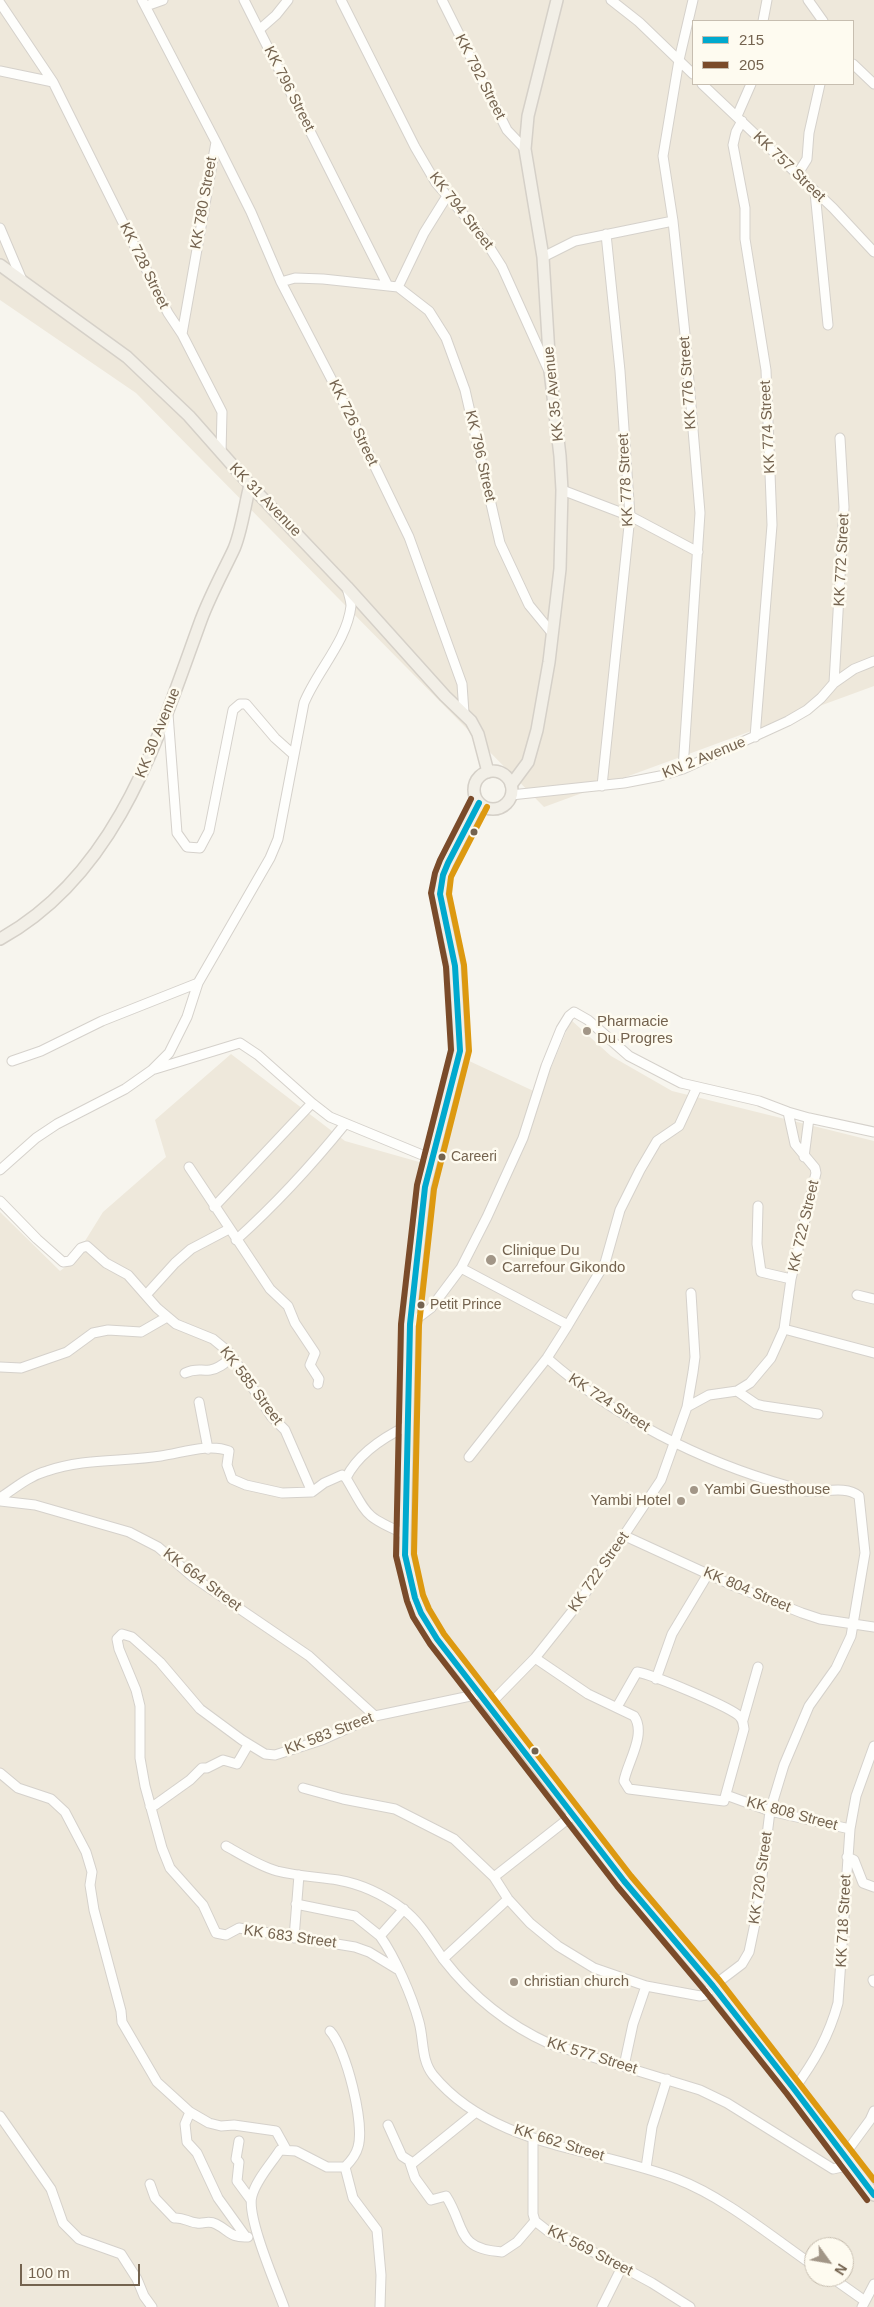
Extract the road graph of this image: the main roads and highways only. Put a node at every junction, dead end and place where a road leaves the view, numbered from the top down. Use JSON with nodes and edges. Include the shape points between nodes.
{"nodes":[{"id":1,"x":554,"y":2,"type":"edge"},
{"id":2,"x":0,"y":264,"type":"edge"},
{"id":3,"x":250,"y":485,"type":"junction"},
{"id":4,"x":488,"y":772,"type":"junction"},
{"id":5,"x":511,"y":790,"type":"junction"},
{"id":6,"x":479,"y":803,"type":"junction"},
{"id":7,"x":0,"y":939,"type":"edge"},
{"id":8,"x":874,"y":2195,"type":"edge"}],
"edges":[{"from":1,"to":5,"type":"main road","name":"KK 35 Avenue","via":[[528,116],[525,149],[543,257],[562,490],[560,569],[546,681],[534,745]]},
{"from":2,"to":3,"type":"main road","name":"KK 31 Avenue","via":[[127,357],[188,416]]},
{"from":3,"to":4,"type":"main road","name":"KK 31 Avenue","via":[[464,713],[476,728]]},
{"from":3,"to":7,"type":"main road","name":"KK 30 Avenue","via":[[234,550],[202,617],[150,758],[112,831],[58,897],[17,930]]},
{"from":4,"to":5,"type":"main road","via":[[503,774]]},
{"from":4,"to":6,"type":"main road","via":[[480,776],[474,785],[474,795]]},
{"from":5,"to":6,"type":"main road","via":[[506,804],[497,808]]},
{"from":6,"to":8,"type":"main road","via":[[441,883],[441,903],[456,966],[460,1051],[426,1187],[410,1324],[405,1555],[411,1586],[421,1613],[437,1639],[647,1910],[713,1986],[794,2089]]}]}
